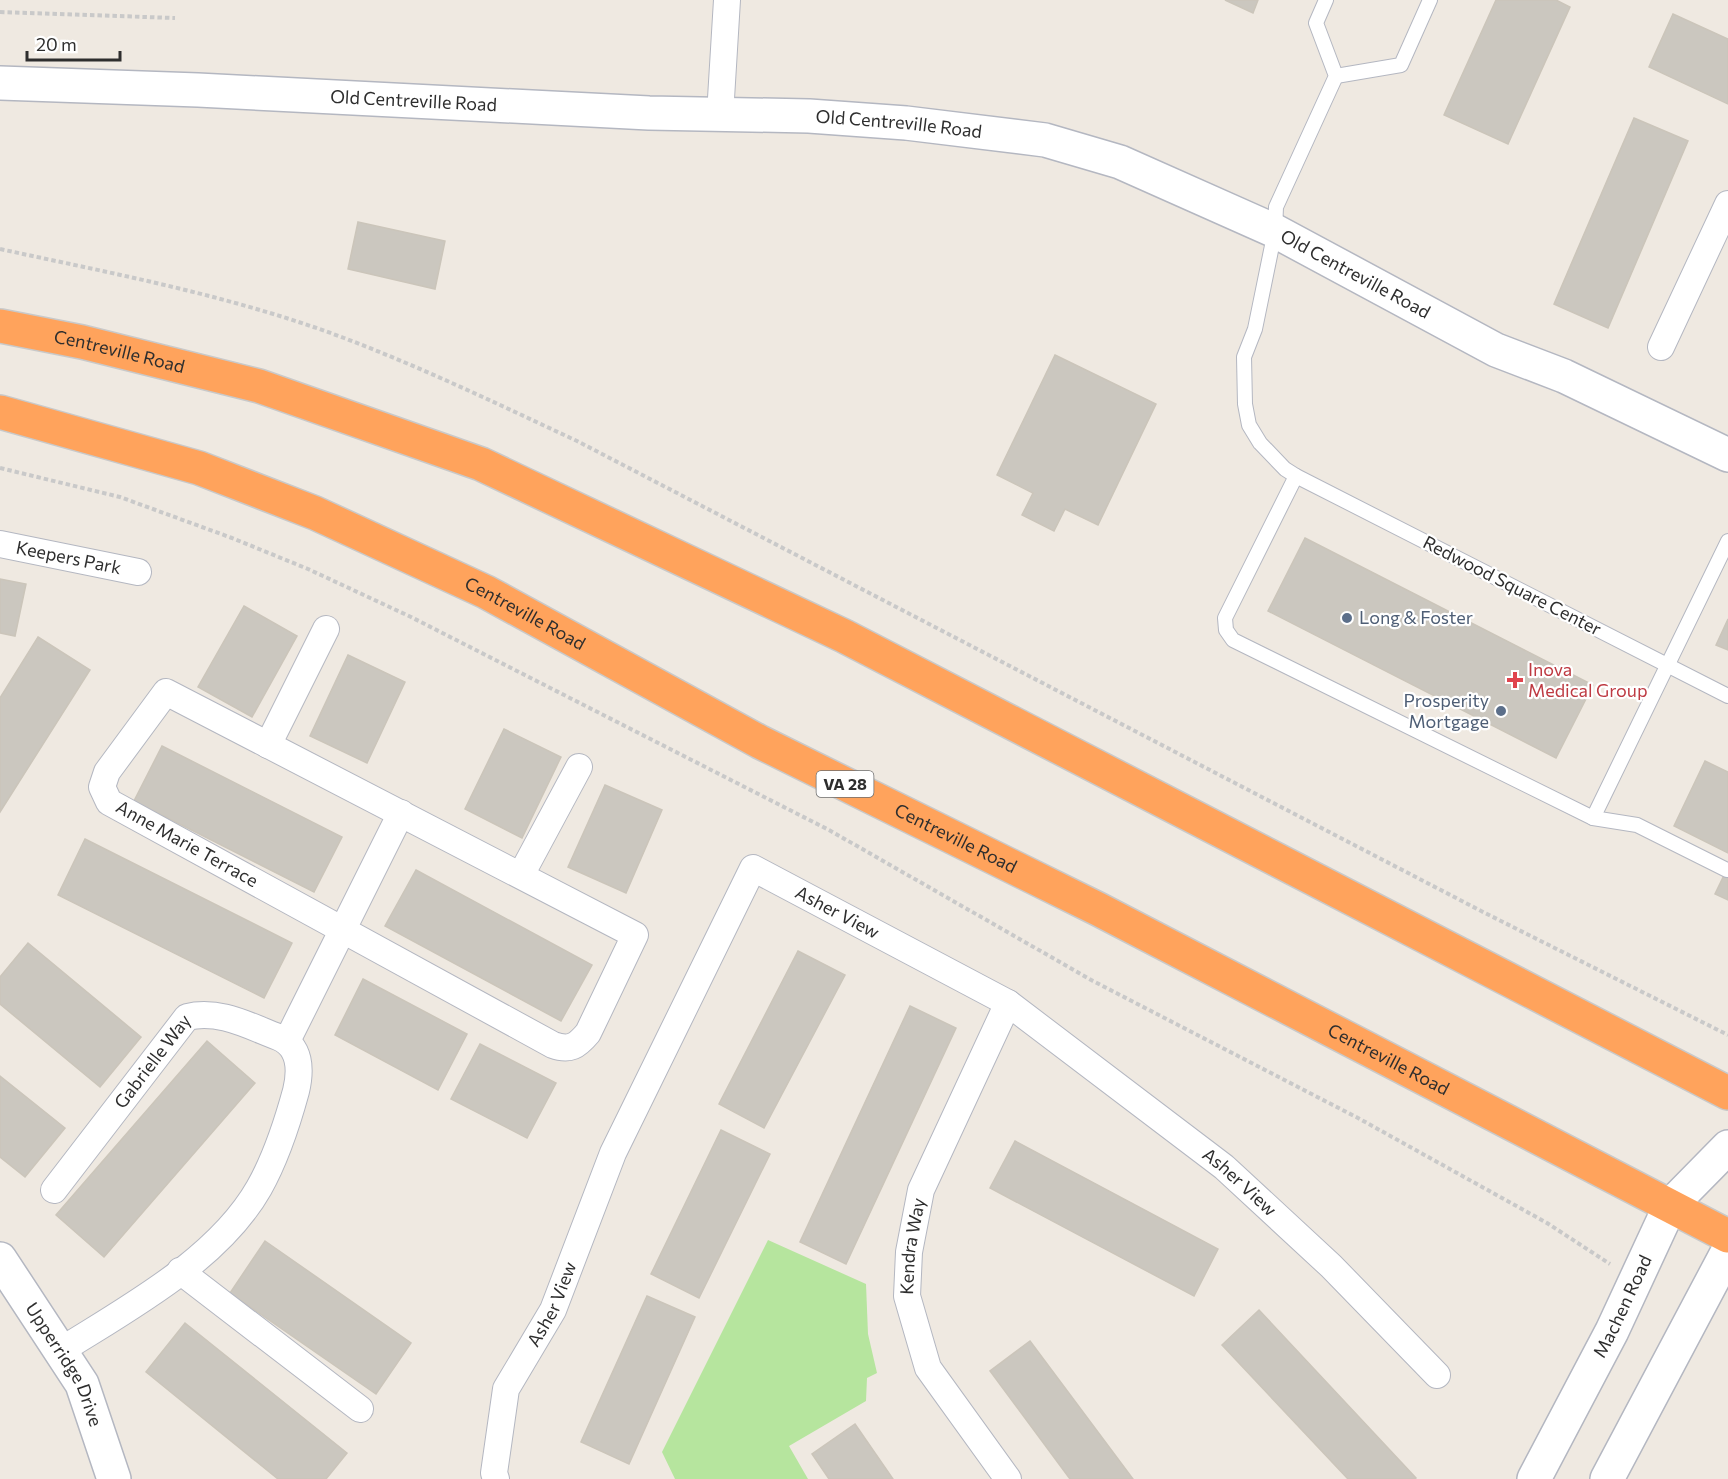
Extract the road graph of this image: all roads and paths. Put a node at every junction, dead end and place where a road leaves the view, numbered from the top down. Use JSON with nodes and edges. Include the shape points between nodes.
{"nodes":[{"id":1,"x":727,"y":0,"type":"edge"},
{"id":2,"x":1326,"y":0,"type":"edge"},
{"id":3,"x":1431,"y":0,"type":"edge"},
{"id":4,"x":0,"y":12,"type":"edge"},
{"id":5,"x":175,"y":18,"type":"dead end"},
{"id":6,"x":1336,"y":76,"type":"junction"},
{"id":7,"x":0,"y":83,"type":"edge"},
{"id":8,"x":720,"y":115,"type":"junction"},
{"id":9,"x":1728,"y":204,"type":"edge"},
{"id":10,"x":1275,"y":231,"type":"junction"},
{"id":11,"x":0,"y":249,"type":"edge"},
{"id":12,"x":0,"y":326,"type":"edge"},
{"id":13,"x":1661,"y":347,"type":"dead end"},
{"id":14,"x":0,"y":412,"type":"edge"},
{"id":15,"x":1728,"y":455,"type":"edge"},
{"id":16,"x":0,"y":468,"type":"edge"},
{"id":17,"x":1296,"y":476,"type":"junction"},
{"id":18,"x":1728,"y":541,"type":"edge"},
{"id":19,"x":0,"y":544,"type":"edge"},
{"id":20,"x":138,"y":572,"type":"dead end"},
{"id":21,"x":326,"y":629,"type":"dead end"},
{"id":22,"x":1668,"y":665,"type":"junction"},
{"id":23,"x":1728,"y":696,"type":"edge"},
{"id":24,"x":268,"y":745,"type":"junction"},
{"id":25,"x":579,"y":767,"type":"dead end"},
{"id":26,"x":401,"y":813,"type":"junction"},
{"id":27,"x":1593,"y":818,"type":"junction"},
{"id":28,"x":1726,"y":870,"type":"dead end"},
{"id":29,"x":521,"y":876,"type":"junction"},
{"id":30,"x":343,"y":929,"type":"junction"},
{"id":31,"x":1008,"y":1002,"type":"junction"},
{"id":32,"x":1728,"y":1035,"type":"edge"},
{"id":33,"x":287,"y":1041,"type":"junction"},
{"id":34,"x":1728,"y":1093,"type":"edge"},
{"id":35,"x":1728,"y":1147,"type":"edge"},
{"id":36,"x":54,"y":1190,"type":"dead end"},
{"id":37,"x":1670,"y":1206,"type":"junction"},
{"id":38,"x":1728,"y":1236,"type":"edge"},
{"id":39,"x":1728,"y":1251,"type":"edge"},
{"id":40,"x":0,"y":1259,"type":"edge"},
{"id":41,"x":180,"y":1271,"type":"junction"},
{"id":42,"x":1637,"y":1278,"type":"junction"},
{"id":43,"x":60,"y":1351,"type":"junction"},
{"id":44,"x":1437,"y":1375,"type":"dead end"},
{"id":45,"x":360,"y":1409,"type":"dead end"},
{"id":46,"x":114,"y":1479,"type":"edge"},
{"id":47,"x":496,"y":1479,"type":"edge"},
{"id":48,"x":1008,"y":1479,"type":"edge"},
{"id":49,"x":1534,"y":1479,"type":"edge"},
{"id":50,"x":1607,"y":1479,"type":"edge"}],
"edges":[{"from":1,"to":8,"type":"street"},
{"from":2,"to":6,"type":"lane","via":[[1316,23]]},
{"from":3,"to":6,"type":"lane","via":[[1401,65]]},
{"from":4,"to":5,"type":"path"},
{"from":6,"to":10,"type":"lane","name":"Redwood Square Center","via":[[1276,207]]},
{"from":7,"to":8,"type":"street","name":"Old Centreville Road"},
{"from":8,"to":10,"type":"street","name":"Old Centreville Road","via":[[906,123],[1045,140],[1120,162]]},
{"from":9,"to":13,"type":"street"},
{"from":10,"to":15,"type":"street","name":"Old Centreville Road","via":[[1497,350],[1564,376]]},
{"from":10,"to":17,"type":"lane","name":"Redwood Square Center","via":[[1255,329],[1244,357],[1245,404],[1249,425],[1260,443]]},
{"from":11,"to":32,"type":"path","via":[[225,299],[343,338],[452,383],[577,441],[1464,903]]},
{"from":12,"to":34,"type":"highway","name":"Centreville Road","via":[[259,386],[481,464],[844,636]]},
{"from":14,"to":37,"type":"highway","name":"Centreville Road","number":"VA 28","via":[[199,468],[315,513],[486,592],[760,742],[1098,909]]},
{"from":16,"to":42,"type":"path","via":[[132,501],[308,569],[411,617],[829,830],[1092,981],[1358,1118]]},
{"from":17,"to":22,"type":"lane","name":"Redwood Square Center"},
{"from":17,"to":27,"type":"lane","via":[[1225,618],[1226,630],[1233,640]]},
{"from":18,"to":22,"type":"lane"},
{"from":19,"to":20,"type":"street","name":"Keepers Park"},
{"from":21,"to":24,"type":"street"},
{"from":22,"to":23,"type":"lane","name":"Redwood Square Center"},
{"from":22,"to":27,"type":"lane"},
{"from":24,"to":26,"type":"street","name":"Anne Marie Terrace"},
{"from":24,"to":30,"type":"street","name":"Anne Marie Terrace","via":[[166,692],[107,772],[102,787],[110,802],[125,812]]},
{"from":25,"to":29,"type":"street"},
{"from":26,"to":29,"type":"street","name":"Anne Marie Terrace"},
{"from":26,"to":30,"type":"street"},
{"from":27,"to":28,"type":"lane","via":[[1637,825]]},
{"from":29,"to":30,"type":"street","name":"Anne Marie Terrace","via":[[635,935],[588,1033],[577,1046],[564,1049],[553,1045]]},
{"from":30,"to":33,"type":"street"},
{"from":31,"to":44,"type":"street","name":"Asher View","via":[[1224,1167],[1331,1266]]},
{"from":31,"to":47,"type":"street","name":"Asher View","via":[[753,868],[613,1153],[554,1310],[506,1389]]},
{"from":31,"to":48,"type":"street","name":"Kendra Way","via":[[921,1190],[909,1252],[907,1296],[928,1368]]},
{"from":33,"to":36,"type":"street","name":"Gabrielle Way","via":[[224,1017],[204,1013],[187,1017]]},
{"from":33,"to":41,"type":"street","via":[[297,1054],[300,1075],[272,1161],[258,1190],[233,1223]]},
{"from":35,"to":37,"type":"street","name":"Machen Road"},
{"from":37,"to":38,"type":"highway","name":"Centreville Road","number":"VA 28"},
{"from":37,"to":42,"type":"street","name":"Machen Road"},
{"from":39,"to":50,"type":"street"},
{"from":40,"to":43,"type":"street","name":"Upperridge Drive"},
{"from":41,"to":43,"type":"street"},
{"from":41,"to":45,"type":"street"},
{"from":42,"to":49,"type":"street","name":"Machen Road"},
{"from":43,"to":46,"type":"street","name":"Upperridge Drive","via":[[82,1384]]}]}
